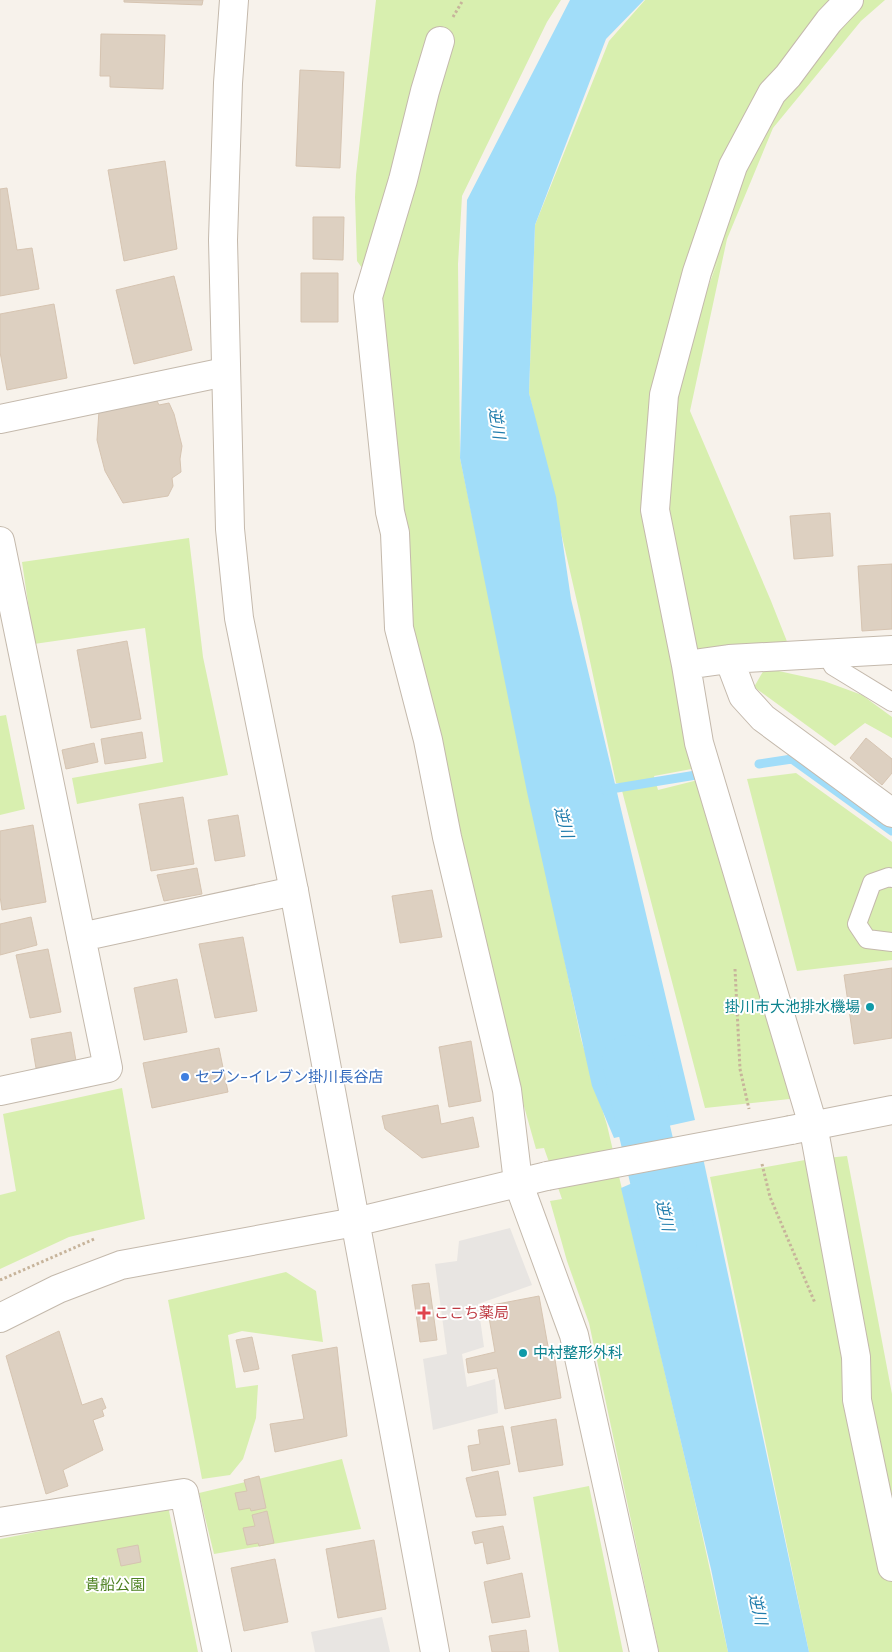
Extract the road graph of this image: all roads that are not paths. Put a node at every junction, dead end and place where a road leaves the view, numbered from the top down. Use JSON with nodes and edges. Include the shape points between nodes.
{"nodes":[{"id":1,"x":234,"y":0,"type":"edge"},
{"id":2,"x":849,"y":0,"type":"edge"},
{"id":3,"x":440,"y":41,"type":"dead end"},
{"id":4,"x":225,"y":372,"type":"junction"},
{"id":5,"x":0,"y":419,"type":"edge"},
{"id":6,"x":0,"y":541,"type":"edge"},
{"id":7,"x":892,"y":650,"type":"edge"},
{"id":8,"x":826,"y":654,"type":"junction"},
{"id":9,"x":729,"y":659,"type":"junction"},
{"id":10,"x":686,"y":665,"type":"junction"},
{"id":11,"x":892,"y":702,"type":"edge"},
{"id":12,"x":892,"y":813,"type":"edge"},
{"id":13,"x":892,"y":878,"type":"edge"},
{"id":14,"x":294,"y":891,"type":"junction"},
{"id":15,"x":81,"y":937,"type":"junction"},
{"id":16,"x":892,"y":942,"type":"edge"},
{"id":17,"x":0,"y":1091,"type":"edge"},
{"id":18,"x":892,"y":1110,"type":"edge"},
{"id":19,"x":802,"y":1128,"type":"junction"},
{"id":20,"x":518,"y":1182,"type":"junction"},
{"id":21,"x":355,"y":1222,"type":"junction"},
{"id":22,"x":0,"y":1318,"type":"edge"},
{"id":23,"x":0,"y":1522,"type":"edge"},
{"id":24,"x":892,"y":1568,"type":"edge"},
{"id":25,"x":218,"y":1652,"type":"edge"},
{"id":26,"x":436,"y":1652,"type":"edge"},
{"id":27,"x":644,"y":1652,"type":"edge"}],
"edges":[{"from":1,"to":4,"type":"street","via":[[223,240]]},
{"from":2,"to":10,"type":"street","via":[[772,93],[733,166],[697,272],[664,395],[655,510]]},
{"from":3,"to":20,"type":"street","via":[[368,297],[390,512],[396,533],[399,628],[428,740],[507,1090]]},
{"from":4,"to":5,"type":"street"},
{"from":4,"to":14,"type":"street","via":[[230,529],[239,618]]},
{"from":6,"to":15,"type":"street"},
{"from":7,"to":8,"type":"street"},
{"from":8,"to":9,"type":"street"},
{"from":8,"to":11,"type":"lane","via":[[833,666]]},
{"from":9,"to":10,"type":"street"},
{"from":9,"to":12,"type":"street","via":[[743,696],[763,718]]},
{"from":10,"to":19,"type":"street","via":[[699,743]]},
{"from":13,"to":16,"type":"lane","via":[[872,883],[857,924],[867,939]]},
{"from":14,"to":15,"type":"street"},
{"from":14,"to":21,"type":"street"},
{"from":15,"to":17,"type":"street","via":[[108,1068]]},
{"from":18,"to":19,"type":"street"},
{"from":19,"to":20,"type":"street","bridge":true},
{"from":19,"to":24,"type":"street","via":[[856,1357],[857,1400]]},
{"from":20,"to":21,"type":"street"},
{"from":20,"to":27,"type":"street","via":[[574,1336]]},
{"from":21,"to":22,"type":"street","via":[[121,1265],[58,1289]]},
{"from":21,"to":26,"type":"street"},
{"from":23,"to":25,"type":"street","via":[[184,1493]]}]}
